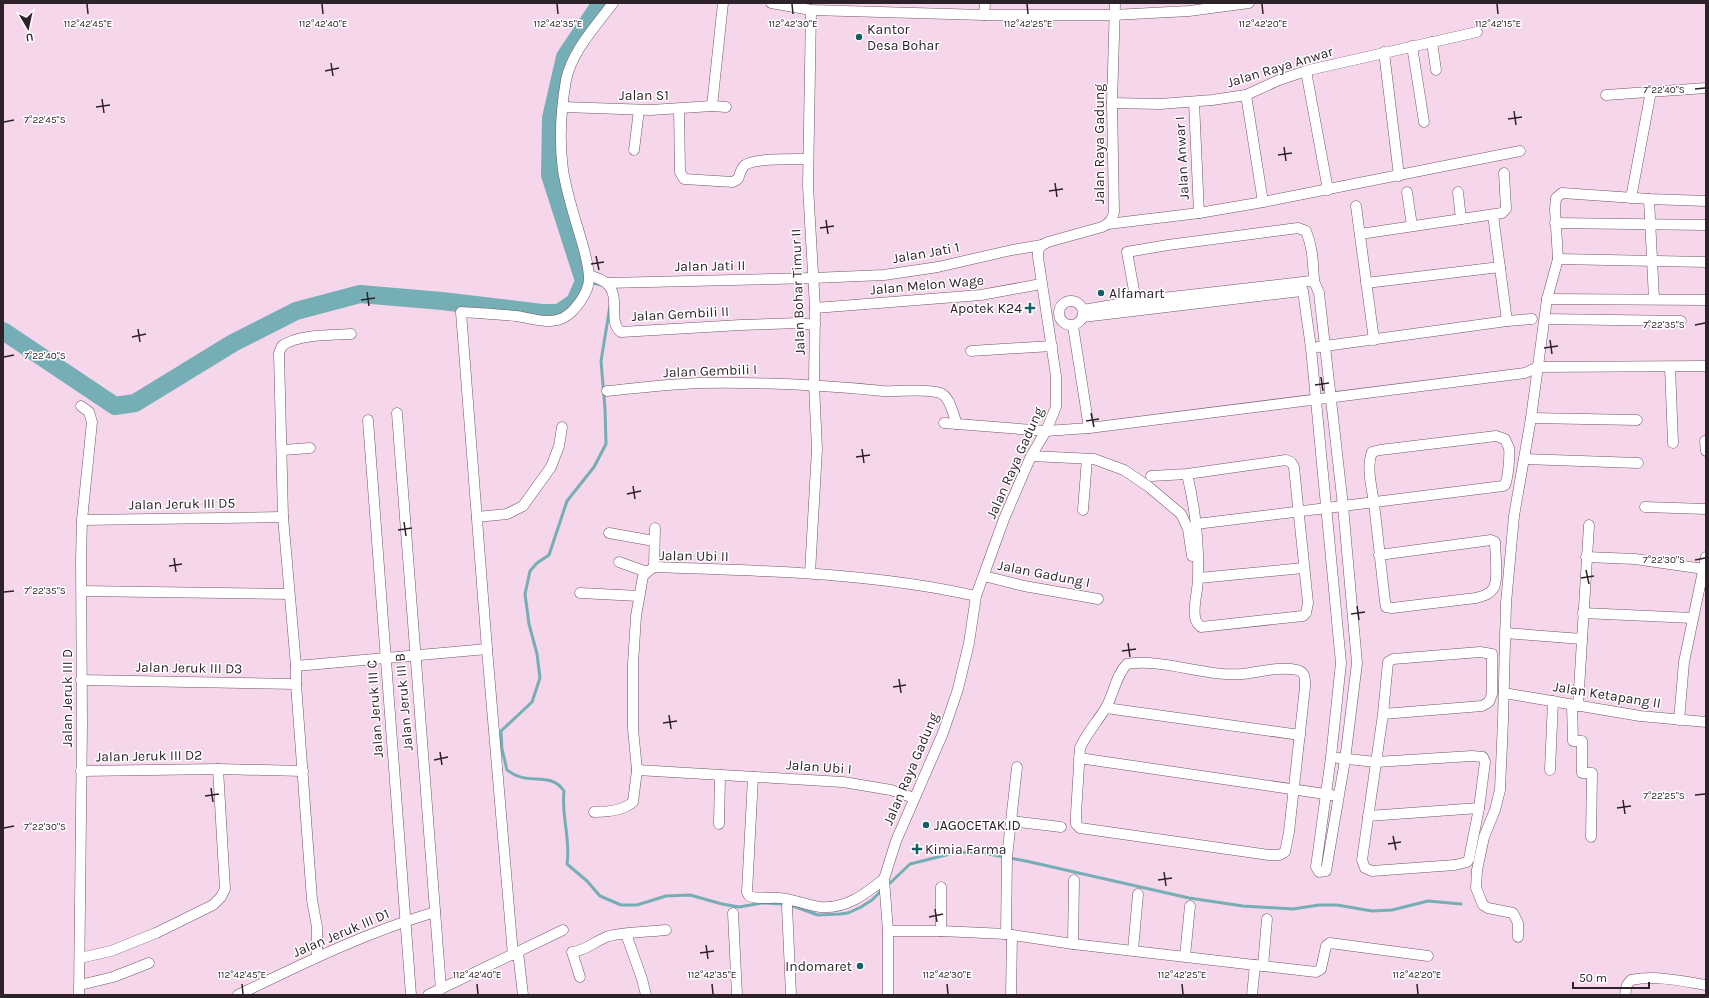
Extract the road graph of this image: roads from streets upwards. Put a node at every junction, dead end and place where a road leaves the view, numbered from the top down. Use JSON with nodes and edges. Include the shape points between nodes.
{"nodes":[{"id":1,"x":613,"y":3,"type":"edge"},
{"id":2,"x":723,"y":3,"type":"edge"},
{"id":3,"x":771,"y":3,"type":"edge"},
{"id":4,"x":985,"y":3,"type":"edge"},
{"id":5,"x":1115,"y":3,"type":"edge"},
{"id":6,"x":1250,"y":3,"type":"edge"},
{"id":7,"x":870,"y":7,"type":"edge"},
{"id":8,"x":811,"y":10,"type":"junction"},
{"id":9,"x":984,"y":15,"type":"junction"},
{"id":10,"x":1113,"y":15,"type":"junction"},
{"id":11,"x":1476,"y":32,"type":"dead end"},
{"id":12,"x":1432,"y":42,"type":"junction"},
{"id":13,"x":1412,"y":46,"type":"junction"},
{"id":14,"x":1384,"y":52,"type":"junction"},
{"id":15,"x":1436,"y":70,"type":"dead end"},
{"id":16,"x":1306,"y":71,"type":"junction"},
{"id":17,"x":1706,"y":88,"type":"edge"},
{"id":18,"x":1650,"y":91,"type":"junction"},
{"id":19,"x":1246,"y":95,"type":"junction"},
{"id":20,"x":1606,"y":95,"type":"dead end"},
{"id":21,"x":1194,"y":102,"type":"junction"},
{"id":22,"x":1112,"y":103,"type":"junction"},
{"id":23,"x":712,"y":106,"type":"junction"},
{"id":24,"x":563,"y":107,"type":"junction"},
{"id":25,"x":726,"y":107,"type":"dead end"},
{"id":26,"x":679,"y":109,"type":"junction"},
{"id":27,"x":639,"y":110,"type":"junction"},
{"id":28,"x":1424,"y":122,"type":"dead end"},
{"id":29,"x":634,"y":150,"type":"dead end"},
{"id":30,"x":1520,"y":151,"type":"dead end"},
{"id":31,"x":808,"y":158,"type":"junction"},
{"id":32,"x":1504,"y":173,"type":"dead end"},
{"id":33,"x":1399,"y":176,"type":"junction"},
{"id":34,"x":1328,"y":190,"type":"junction"},
{"id":35,"x":1407,"y":192,"type":"dead end"},
{"id":36,"x":1458,"y":192,"type":"dead end"},
{"id":37,"x":1631,"y":198,"type":"junction"},
{"id":38,"x":1649,"y":199,"type":"junction"},
{"id":39,"x":1706,"y":200,"type":"edge"},
{"id":40,"x":1263,"y":202,"type":"junction"},
{"id":41,"x":1356,"y":206,"type":"dead end"},
{"id":42,"x":1199,"y":213,"type":"junction"},
{"id":43,"x":1493,"y":215,"type":"junction"},
{"id":44,"x":1461,"y":219,"type":"junction"},
{"id":45,"x":1555,"y":223,"type":"junction"},
{"id":46,"x":1108,"y":224,"type":"junction"},
{"id":47,"x":1650,"y":224,"type":"junction"},
{"id":48,"x":1706,"y":225,"type":"edge"},
{"id":49,"x":1412,"y":226,"type":"junction"},
{"id":50,"x":1360,"y":234,"type":"junction"},
{"id":51,"x":1042,"y":245,"type":"junction"},
{"id":52,"x":1558,"y":259,"type":"junction"},
{"id":53,"x":1652,"y":261,"type":"junction"},
{"id":54,"x":1706,"y":262,"type":"edge"},
{"id":55,"x":1500,"y":267,"type":"junction"},
{"id":56,"x":813,"y":278,"type":"junction"},
{"id":57,"x":589,"y":280,"type":"junction"},
{"id":58,"x":1314,"y":282,"type":"junction"},
{"id":59,"x":607,"y":283,"type":"junction"},
{"id":60,"x":1366,"y":283,"type":"junction"},
{"id":61,"x":1041,"y":284,"type":"junction"},
{"id":62,"x":1223,"y":295,"type":"junction"},
{"id":63,"x":1547,"y":299,"type":"junction"},
{"id":64,"x":1654,"y":300,"type":"junction"},
{"id":65,"x":1706,"y":300,"type":"edge"},
{"id":66,"x":1137,"y":305,"type":"junction"},
{"id":67,"x":815,"y":308,"type":"junction"},
{"id":68,"x":1083,"y":314,"type":"junction"},
{"id":69,"x":1060,"y":317,"type":"junction"},
{"id":70,"x":1048,"y":319,"type":"junction"},
{"id":71,"x":1532,"y":319,"type":"dead end"},
{"id":72,"x":1546,"y":319,"type":"junction"},
{"id":73,"x":1507,"y":321,"type":"junction"},
{"id":74,"x":1680,"y":321,"type":"dead end"},
{"id":75,"x":815,"y":325,"type":"junction"},
{"id":76,"x":1073,"y":326,"type":"junction"},
{"id":77,"x":351,"y":334,"type":"dead end"},
{"id":78,"x":1374,"y":340,"type":"junction"},
{"id":79,"x":1052,"y":346,"type":"junction"},
{"id":80,"x":1324,"y":347,"type":"junction"},
{"id":81,"x":1310,"y":348,"type":"junction"},
{"id":82,"x":971,"y":351,"type":"dead end"},
{"id":83,"x":1706,"y":366,"type":"edge"},
{"id":84,"x":1538,"y":367,"type":"junction"},
{"id":85,"x":1670,"y":367,"type":"junction"},
{"id":86,"x":814,"y":385,"type":"junction"},
{"id":87,"x":606,"y":391,"type":"dead end"},
{"id":88,"x":1330,"y":399,"type":"junction"},
{"id":89,"x":1315,"y":401,"type":"junction"},
{"id":90,"x":81,"y":406,"type":"dead end"},
{"id":91,"x":397,"y":413,"type":"dead end"},
{"id":92,"x":1531,"y":418,"type":"junction"},
{"id":93,"x":368,"y":420,"type":"dead end"},
{"id":94,"x":1637,"y":420,"type":"dead end"},
{"id":95,"x":944,"y":423,"type":"dead end"},
{"id":96,"x":957,"y":424,"type":"junction"},
{"id":97,"x":562,"y":427,"type":"dead end"},
{"id":98,"x":1089,"y":428,"type":"junction"},
{"id":99,"x":1046,"y":431,"type":"junction"},
{"id":100,"x":1673,"y":443,"type":"dead end"},
{"id":101,"x":310,"y":448,"type":"dead end"},
{"id":102,"x":283,"y":450,"type":"junction"},
{"id":103,"x":1031,"y":456,"type":"junction"},
{"id":104,"x":1087,"y":459,"type":"junction"},
{"id":105,"x":1524,"y":459,"type":"junction"},
{"id":106,"x":1638,"y":462,"type":"dead end"},
{"id":107,"x":1187,"y":474,"type":"junction"},
{"id":108,"x":1151,"y":476,"type":"dead end"},
{"id":109,"x":1374,"y":502,"type":"junction"},
{"id":110,"x":1343,"y":506,"type":"junction"},
{"id":111,"x":1645,"y":507,"type":"dead end"},
{"id":112,"x":1326,"y":508,"type":"junction"},
{"id":113,"x":1706,"y":509,"type":"edge"},
{"id":114,"x":1083,"y":510,"type":"dead end"},
{"id":115,"x":1298,"y":511,"type":"junction"},
{"id":116,"x":283,"y":517,"type":"junction"},
{"id":117,"x":477,"y":517,"type":"junction"},
{"id":118,"x":82,"y":520,"type":"junction"},
{"id":119,"x":1196,"y":524,"type":"junction"},
{"id":120,"x":1589,"y":525,"type":"dead end"},
{"id":121,"x":655,"y":528,"type":"dead end"},
{"id":122,"x":609,"y":533,"type":"dead end"},
{"id":123,"x":654,"y":541,"type":"junction"},
{"id":124,"x":1379,"y":555,"type":"junction"},
{"id":125,"x":1586,"y":557,"type":"junction"},
{"id":126,"x":1706,"y":557,"type":"edge"},
{"id":127,"x":619,"y":562,"type":"dead end"},
{"id":128,"x":1193,"y":562,"type":"dead end"},
{"id":129,"x":1303,"y":568,"type":"junction"},
{"id":130,"x":1704,"y":569,"type":"junction"},
{"id":131,"x":650,"y":570,"type":"junction"},
{"id":132,"x":810,"y":573,"type":"junction"},
{"id":133,"x":984,"y":576,"type":"junction"},
{"id":134,"x":1198,"y":578,"type":"junction"},
{"id":135,"x":1350,"y":584,"type":"junction"},
{"id":136,"x":1333,"y":587,"type":"junction"},
{"id":137,"x":82,"y":591,"type":"junction"},
{"id":138,"x":580,"y":593,"type":"dead end"},
{"id":139,"x":289,"y":594,"type":"junction"},
{"id":140,"x":640,"y":596,"type":"junction"},
{"id":141,"x":976,"y":596,"type":"junction"},
{"id":142,"x":1098,"y":599,"type":"dead end"},
{"id":143,"x":1584,"y":613,"type":"junction"},
{"id":144,"x":1692,"y":618,"type":"junction"},
{"id":145,"x":1505,"y":632,"type":"junction"},
{"id":146,"x":1582,"y":639,"type":"junction"},
{"id":147,"x":487,"y":649,"type":"junction"},
{"id":148,"x":415,"y":655,"type":"junction"},
{"id":149,"x":386,"y":658,"type":"junction"},
{"id":150,"x":1342,"y":663,"type":"junction"},
{"id":151,"x":1357,"y":663,"type":"junction"},
{"id":152,"x":296,"y":666,"type":"junction"},
{"id":153,"x":81,"y":680,"type":"junction"},
{"id":154,"x":296,"y":684,"type":"junction"},
{"id":155,"x":1504,"y":693,"type":"junction"},
{"id":156,"x":1553,"y":701,"type":"junction"},
{"id":157,"x":1575,"y":705,"type":"junction"},
{"id":158,"x":1106,"y":708,"type":"junction"},
{"id":159,"x":1383,"y":714,"type":"junction"},
{"id":160,"x":1679,"y":720,"type":"junction"},
{"id":161,"x":1706,"y":722,"type":"edge"},
{"id":162,"x":1300,"y":736,"type":"junction"},
{"id":163,"x":1331,"y":757,"type":"junction"},
{"id":164,"x":1079,"y":758,"type":"junction"},
{"id":165,"x":1344,"y":760,"type":"junction"},
{"id":166,"x":1376,"y":762,"type":"junction"},
{"id":167,"x":1017,"y":767,"type":"dead end"},
{"id":168,"x":218,"y":769,"type":"junction"},
{"id":169,"x":637,"y":770,"type":"junction"},
{"id":170,"x":1550,"y":770,"type":"dead end"},
{"id":171,"x":81,"y":771,"type":"junction"},
{"id":172,"x":303,"y":771,"type":"junction"},
{"id":173,"x":720,"y":775,"type":"junction"},
{"id":174,"x":753,"y":777,"type":"junction"},
{"id":175,"x":1294,"y":789,"type":"junction"},
{"id":176,"x":1326,"y":794,"type":"junction"},
{"id":177,"x":1338,"y":795,"type":"junction"},
{"id":178,"x":914,"y":798,"type":"junction"},
{"id":179,"x":1479,"y":808,"type":"junction"},
{"id":180,"x":594,"y":812,"type":"dead end"},
{"id":181,"x":1368,"y":816,"type":"junction"},
{"id":182,"x":1011,"y":821,"type":"junction"},
{"id":183,"x":719,"y":824,"type":"dead end"},
{"id":184,"x":1061,"y":827,"type":"dead end"},
{"id":185,"x":1591,"y":837,"type":"dead end"},
{"id":186,"x":1074,"y":880,"type":"dead end"},
{"id":187,"x":884,"y":884,"type":"junction"},
{"id":188,"x":941,"y":887,"type":"dead end"},
{"id":189,"x":1138,"y":894,"type":"dead end"},
{"id":190,"x":786,"y":906,"type":"dead end"},
{"id":191,"x":1190,"y":906,"type":"dead end"},
{"id":192,"x":435,"y":912,"type":"junction"},
{"id":193,"x":733,"y":913,"type":"dead end"},
{"id":194,"x":1267,"y":919,"type":"dead end"},
{"id":195,"x":406,"y":921,"type":"junction"},
{"id":196,"x":563,"y":930,"type":"dead end"},
{"id":197,"x":666,"y":930,"type":"dead end"},
{"id":198,"x":888,"y":931,"type":"junction"},
{"id":199,"x":941,"y":931,"type":"junction"},
{"id":200,"x":626,"y":934,"type":"junction"},
{"id":201,"x":1009,"y":934,"type":"junction"},
{"id":202,"x":1518,"y":937,"type":"dead end"},
{"id":203,"x":1074,"y":944,"type":"junction"},
{"id":204,"x":1133,"y":950,"type":"junction"},
{"id":205,"x":516,"y":954,"type":"junction"},
{"id":206,"x":1185,"y":956,"type":"junction"},
{"id":207,"x":1428,"y":956,"type":"dead end"},
{"id":208,"x":317,"y":957,"type":"junction"},
{"id":209,"x":80,"y":958,"type":"junction"},
{"id":210,"x":149,"y":963,"type":"dead end"},
{"id":211,"x":1259,"y":965,"type":"junction"},
{"id":212,"x":580,"y":977,"type":"dead end"},
{"id":213,"x":1706,"y":985,"type":"edge"},
{"id":214,"x":440,"y":989,"type":"junction"},
{"id":215,"x":80,"y":990,"type":"edge"},
{"id":216,"x":238,"y":995,"type":"edge"},
{"id":217,"x":411,"y":995,"type":"edge"},
{"id":218,"x":428,"y":995,"type":"edge"},
{"id":219,"x":523,"y":995,"type":"edge"},
{"id":220,"x":646,"y":995,"type":"edge"},
{"id":221,"x":737,"y":995,"type":"edge"},
{"id":222,"x":791,"y":995,"type":"edge"},
{"id":223,"x":888,"y":995,"type":"edge"},
{"id":224,"x":1011,"y":995,"type":"edge"},
{"id":225,"x":1252,"y":995,"type":"edge"},
{"id":226,"x":1625,"y":995,"type":"edge"}],
"edges":[{"from":1,"to":24,"type":"street","via":[[571,65],[566,80]]},
{"from":2,"to":23,"type":"street"},
{"from":3,"to":8,"type":"street"},
{"from":4,"to":9,"type":"street"},
{"from":5,"to":10,"type":"street","name":"Jalan Raya Gadung"},
{"from":6,"to":10,"type":"street","via":[[1189,11]]},
{"from":7,"to":8,"type":"street"},
{"from":7,"to":9,"type":"street"},
{"from":8,"to":31,"type":"street","name":"Jalan Bohar Timur II"},
{"from":9,"to":10,"type":"street"},
{"from":10,"to":22,"type":"street","name":"Jalan Raya Gadung"},
{"from":11,"to":12,"type":"street","name":"Jalan Raya Anwar"},
{"from":12,"to":13,"type":"street","name":"Jalan Raya Anwar"},
{"from":12,"to":15,"type":"street"},
{"from":13,"to":14,"type":"street","name":"Jalan Raya Anwar"},
{"from":13,"to":28,"type":"street"},
{"from":14,"to":16,"type":"street","name":"Jalan Raya Anwar"},
{"from":14,"to":33,"type":"street"},
{"from":16,"to":19,"type":"street","name":"Jalan Raya Anwar","via":[[1288,82]]},
{"from":16,"to":34,"type":"street"},
{"from":17,"to":18,"type":"street"},
{"from":18,"to":20,"type":"street"},
{"from":18,"to":37,"type":"street"},
{"from":19,"to":21,"type":"street","name":"Jalan Raya Anwar"},
{"from":19,"to":40,"type":"street"},
{"from":21,"to":22,"type":"street","name":"Jalan Raya Anwar"},
{"from":21,"to":42,"type":"street","name":"Jalan Anwar I"},
{"from":22,"to":46,"type":"street","name":"Jalan Raya Gadung","via":[[1114,212]]},
{"from":23,"to":25,"type":"street","name":"Jalan S1"},
{"from":23,"to":26,"type":"street","name":"Jalan S1"},
{"from":24,"to":27,"type":"street","name":"Jalan S1"},
{"from":24,"to":57,"type":"street","via":[[561,148],[566,190],[589,268]]},
{"from":26,"to":27,"type":"street","name":"Jalan S1"},
{"from":26,"to":31,"type":"street","via":[[680,172],[684,179],[732,182],[738,178],[743,166],[751,162]]},
{"from":27,"to":29,"type":"street"},
{"from":30,"to":33,"type":"street"},
{"from":31,"to":56,"type":"street","name":"Jalan Bohar Timur II"},
{"from":32,"to":43,"type":"street","via":[[1506,210]]},
{"from":33,"to":34,"type":"street"},
{"from":34,"to":40,"type":"street"},
{"from":35,"to":49,"type":"street"},
{"from":36,"to":44,"type":"street"},
{"from":37,"to":38,"type":"street"},
{"from":37,"to":45,"type":"street","via":[[1562,193],[1556,198]]},
{"from":38,"to":39,"type":"street"},
{"from":38,"to":47,"type":"street"},
{"from":40,"to":42,"type":"street"},
{"from":41,"to":50,"type":"street"},
{"from":42,"to":46,"type":"street"},
{"from":43,"to":44,"type":"street"},
{"from":43,"to":55,"type":"street"},
{"from":44,"to":49,"type":"street"},
{"from":45,"to":47,"type":"street"},
{"from":45,"to":52,"type":"street"},
{"from":46,"to":51,"type":"street","name":"Jalan Raya Gadung"},
{"from":47,"to":48,"type":"street"},
{"from":47,"to":53,"type":"street"},
{"from":49,"to":50,"type":"street"},
{"from":50,"to":60,"type":"street"},
{"from":51,"to":56,"type":"street","name":"Jalan Jati 1","via":[[938,267],[884,274]]},
{"from":51,"to":61,"type":"street","name":"Jalan Raya Gadung","via":[[1038,251]]},
{"from":52,"to":53,"type":"street"},
{"from":52,"to":63,"type":"street"},
{"from":53,"to":54,"type":"street"},
{"from":53,"to":64,"type":"street"},
{"from":55,"to":60,"type":"street"},
{"from":55,"to":73,"type":"street"},
{"from":56,"to":59,"type":"street","name":"Jalan Jati II"},
{"from":56,"to":67,"type":"street","name":"Jalan Bohar Timur II"},
{"from":57,"to":59,"type":"street"},
{"from":57,"to":117,"type":"street","via":[[577,306],[557,320],[541,321],[511,315],[461,312]]},
{"from":58,"to":62,"type":"street"},
{"from":58,"to":66,"type":"street","via":[[1311,243],[1306,231],[1298,228],[1127,252]]},
{"from":58,"to":80,"type":"street","via":[[1318,293]]},
{"from":59,"to":75,"type":"street","name":"Jalan Gembili II","via":[[614,296],[615,324],[621,332],[741,325]]},
{"from":60,"to":78,"type":"street"},
{"from":61,"to":67,"type":"street","name":"Jalan Melon Wage","via":[[981,295]]},
{"from":61,"to":70,"type":"street","name":"Jalan Raya Gadung"},
{"from":62,"to":66,"type":"street"},
{"from":62,"to":81,"type":"street","via":[[1302,291]]},
{"from":63,"to":64,"type":"street"},
{"from":63,"to":72,"type":"street"},
{"from":64,"to":65,"type":"street"},
{"from":66,"to":68,"type":"street"},
{"from":67,"to":75,"type":"street","name":"Jalan Bohar Timur II"},
{"from":68,"to":69,"type":"street","via":[[1078,303],[1070,301],[1062,306]]},
{"from":68,"to":76,"type":"street","via":[[1081,321]]},
{"from":69,"to":70,"type":"street"},
{"from":69,"to":76,"type":"street","via":[[1062,322]]},
{"from":70,"to":79,"type":"street","name":"Jalan Raya Gadung"},
{"from":71,"to":73,"type":"street"},
{"from":72,"to":74,"type":"street"},
{"from":72,"to":84,"type":"street"},
{"from":73,"to":78,"type":"street"},
{"from":75,"to":86,"type":"street","name":"Jalan Bohar Timur II"},
{"from":76,"to":98,"type":"street"},
{"from":77,"to":102,"type":"street","via":[[322,335],[292,341],[282,346],[279,357]]},
{"from":78,"to":80,"type":"street"},
{"from":79,"to":82,"type":"street"},
{"from":79,"to":99,"type":"street","name":"Jalan Raya Gadung","via":[[1056,376],[1056,408]]},
{"from":80,"to":81,"type":"street"},
{"from":80,"to":88,"type":"street"},
{"from":81,"to":89,"type":"street"},
{"from":83,"to":85,"type":"street"},
{"from":84,"to":85,"type":"street"},
{"from":84,"to":88,"type":"street","via":[[1525,373]]},
{"from":84,"to":92,"type":"street"},
{"from":85,"to":100,"type":"street"},
{"from":86,"to":87,"type":"street","name":"Jalan Gembili I","via":[[700,383]]},
{"from":86,"to":96,"type":"street","name":"Jalan Gembili I","via":[[940,393],[948,401]]},
{"from":86,"to":132,"type":"street","name":"Jalan Bohar Timur II","via":[[818,449]]},
{"from":88,"to":89,"type":"street"},
{"from":88,"to":110,"type":"street"},
{"from":89,"to":98,"type":"street"},
{"from":89,"to":112,"type":"street"},
{"from":90,"to":118,"type":"street","name":"Jalan Jeruk III D","via":[[89,412],[92,422]]},
{"from":91,"to":148,"type":"street","name":"Jalan Jeruk III B"},
{"from":92,"to":94,"type":"street"},
{"from":92,"to":105,"type":"street"},
{"from":93,"to":149,"type":"street","name":"Jalan Jeruk III C"},
{"from":95,"to":96,"type":"street"},
{"from":96,"to":99,"type":"street"},
{"from":97,"to":117,"type":"street","via":[[559,446],[551,467],[523,506],[507,514]]},
{"from":98,"to":99,"type":"street"},
{"from":99,"to":103,"type":"street","name":"Jalan Raya Gadung"},
{"from":101,"to":102,"type":"street"},
{"from":102,"to":116,"type":"street"},
{"from":103,"to":104,"type":"street"},
{"from":103,"to":133,"type":"street","name":"Jalan Raya Gadung"},
{"from":104,"to":114,"type":"street"},
{"from":104,"to":128,"type":"street","via":[[1124,470],[1181,514],[1188,530]]},
{"from":105,"to":106,"type":"street"},
{"from":105,"to":145,"type":"street","via":[[1514,516]]},
{"from":107,"to":108,"type":"street"},
{"from":107,"to":115,"type":"street","via":[[1286,460],[1294,467]]},
{"from":107,"to":119,"type":"street"},
{"from":109,"to":109,"type":"street","via":[[1505,485],[1509,449],[1505,439],[1496,436],[1372,452],[1369,465]]},
{"from":109,"to":110,"type":"street"},
{"from":109,"to":124,"type":"street"},
{"from":110,"to":112,"type":"street"},
{"from":110,"to":135,"type":"street"},
{"from":111,"to":113,"type":"street"},
{"from":112,"to":115,"type":"street"},
{"from":112,"to":136,"type":"street"},
{"from":115,"to":119,"type":"street"},
{"from":115,"to":129,"type":"street"},
{"from":116,"to":118,"type":"street","name":"Jalan Jeruk III D5"},
{"from":116,"to":139,"type":"street"},
{"from":117,"to":147,"type":"street"},
{"from":118,"to":137,"type":"street","name":"Jalan Jeruk III D"},
{"from":119,"to":134,"type":"street"},
{"from":120,"to":125,"type":"street"},
{"from":121,"to":123,"type":"street"},
{"from":122,"to":123,"type":"street"},
{"from":123,"to":131,"type":"street"},
{"from":124,"to":124,"type":"street","via":[[1385,602],[1389,608],[1476,598],[1488,594],[1495,582],[1495,542],[1491,540]]},
{"from":125,"to":130,"type":"street","via":[[1635,559]]},
{"from":125,"to":143,"type":"street"},
{"from":126,"to":130,"type":"street"},
{"from":127,"to":131,"type":"street"},
{"from":129,"to":134,"type":"street"},
{"from":129,"to":134,"type":"street","via":[[1308,603],[1303,616],[1202,627],[1195,619]]},
{"from":130,"to":144,"type":"street"},
{"from":131,"to":132,"type":"street","name":"Jalan Ubi II"},
{"from":131,"to":140,"type":"street","name":"Jalan Ubi II","via":[[642,576]]},
{"from":132,"to":141,"type":"street","name":"Jalan Ubi II","via":[[946,589]]},
{"from":133,"to":141,"type":"street","name":"Jalan Raya Gadung"},
{"from":133,"to":142,"type":"street","name":"Jalan Gadung I"},
{"from":135,"to":136,"type":"street"},
{"from":135,"to":151,"type":"street"},
{"from":136,"to":150,"type":"street"},
{"from":137,"to":139,"type":"street"},
{"from":137,"to":153,"type":"street","name":"Jalan Jeruk III D"},
{"from":138,"to":140,"type":"street"},
{"from":139,"to":152,"type":"street"},
{"from":140,"to":169,"type":"street","name":"Jalan Ubi II","via":[[633,664],[633,729]]},
{"from":141,"to":178,"type":"street","name":"Jalan Raya Gadung","via":[[969,643],[958,689],[943,733]]},
{"from":143,"to":144,"type":"street"},
{"from":143,"to":146,"type":"street"},
{"from":144,"to":160,"type":"street","via":[[1684,662]]},
{"from":145,"to":146,"type":"street"},
{"from":145,"to":155,"type":"street"},
{"from":146,"to":157,"type":"street"},
{"from":147,"to":148,"type":"street"},
{"from":147,"to":205,"type":"street"},
{"from":148,"to":149,"type":"street"},
{"from":148,"to":192,"type":"street","name":"Jalan Jeruk III B"},
{"from":149,"to":152,"type":"street"},
{"from":149,"to":195,"type":"street","name":"Jalan Jeruk III C"},
{"from":150,"to":151,"type":"street"},
{"from":150,"to":163,"type":"street"},
{"from":151,"to":165,"type":"street"},
{"from":152,"to":154,"type":"street"},
{"from":153,"to":154,"type":"street","name":"Jalan Jeruk III D3"},
{"from":153,"to":171,"type":"street","name":"Jalan Jeruk III D"},
{"from":154,"to":172,"type":"street"},
{"from":155,"to":156,"type":"street","name":"Jalan Ketapang II"},
{"from":155,"to":202,"type":"street","via":[[1500,790],[1484,837],[1477,870],[1477,893],[1483,905],[1488,908],[1513,914],[1518,924]]},
{"from":156,"to":157,"type":"street","name":"Jalan Ketapang II"},
{"from":156,"to":170,"type":"street"},
{"from":157,"to":160,"type":"street","name":"Jalan Ketapang II"},
{"from":157,"to":185,"type":"street","via":[[1573,741],[1582,741],[1582,773],[1592,773]]},
{"from":158,"to":162,"type":"street"},
{"from":158,"to":162,"type":"street","via":[[1127,664],[1148,664],[1221,674],[1277,669],[1297,670],[1305,676]]},
{"from":158,"to":164,"type":"street","via":[[1083,740]]},
{"from":159,"to":159,"type":"street","via":[[1482,706],[1489,702],[1492,694],[1492,654],[1480,652],[1390,660],[1386,666]]},
{"from":159,"to":166,"type":"street"},
{"from":160,"to":161,"type":"street","name":"Jalan Ketapang II"},
{"from":162,"to":175,"type":"street"},
{"from":163,"to":165,"type":"street"},
{"from":163,"to":176,"type":"street"},
{"from":164,"to":175,"type":"street"},
{"from":164,"to":175,"type":"street","via":[[1076,824],[1080,828],[1279,855],[1287,848]]},
{"from":165,"to":166,"type":"street"},
{"from":165,"to":177,"type":"street"},
{"from":166,"to":179,"type":"street","via":[[1483,757],[1485,762]]},
{"from":166,"to":181,"type":"street"},
{"from":167,"to":182,"type":"street"},
{"from":168,"to":171,"type":"street","name":"Jalan Jeruk III D2"},
{"from":168,"to":172,"type":"street","name":"Jalan Jeruk III D2"},
{"from":168,"to":209,"type":"street","name":"Jalan Jeruk III D2","via":[[225,888],[221,898],[213,905],[156,933],[111,951]]},
{"from":169,"to":173,"type":"street"},
{"from":169,"to":180,"type":"street","name":"Jalan Ubi II","via":[[633,802],[630,806]]},
{"from":171,"to":209,"type":"street","name":"Jalan Jeruk III D"},
{"from":172,"to":208,"type":"street","via":[[312,900],[317,927]]},
{"from":173,"to":174,"type":"street","name":"Jalan Ubi I"},
{"from":173,"to":183,"type":"street"},
{"from":174,"to":178,"type":"street","name":"Jalan Ubi I","via":[[843,782],[891,790]]},
{"from":174,"to":187,"type":"street","via":[[747,892],[749,896],[781,898],[820,907],[834,906],[847,904]]},
{"from":175,"to":176,"type":"street"},
{"from":176,"to":177,"type":"street"},
{"from":176,"to":177,"type":"street","via":[[1316,868],[1319,872],[1327,870]]},
{"from":178,"to":187,"type":"street","name":"Jalan Raya Gadung","via":[[896,841]]},
{"from":179,"to":181,"type":"street"},
{"from":179,"to":181,"type":"street","via":[[1467,862],[1372,871],[1365,868],[1362,860]]},
{"from":182,"to":184,"type":"street"},
{"from":182,"to":201,"type":"street","via":[[1007,858]]},
{"from":186,"to":203,"type":"street"},
{"from":187,"to":198,"type":"street","name":"Jalan Raya Gadung"},
{"from":188,"to":199,"type":"street"},
{"from":189,"to":204,"type":"street"},
{"from":190,"to":222,"type":"street"},
{"from":191,"to":206,"type":"street"},
{"from":192,"to":195,"type":"street","name":"Jalan Jeruk III D1"},
{"from":192,"to":214,"type":"street","name":"Jalan Jeruk III B"},
{"from":193,"to":221,"type":"street"},
{"from":194,"to":211,"type":"street"},
{"from":195,"to":208,"type":"street","name":"Jalan Jeruk III D1"},
{"from":195,"to":217,"type":"street","name":"Jalan Jeruk III C"},
{"from":196,"to":205,"type":"street"},
{"from":197,"to":200,"type":"street"},
{"from":198,"to":199,"type":"street"},
{"from":198,"to":223,"type":"street","name":"Jalan Raya Gadung"},
{"from":199,"to":201,"type":"street"},
{"from":200,"to":212,"type":"street","via":[[609,936],[584,950],[572,952]]},
{"from":200,"to":220,"type":"street"},
{"from":201,"to":203,"type":"street"},
{"from":201,"to":224,"type":"street"},
{"from":203,"to":204,"type":"street"},
{"from":204,"to":206,"type":"street"},
{"from":205,"to":214,"type":"street"},
{"from":205,"to":219,"type":"street"},
{"from":206,"to":211,"type":"street"},
{"from":207,"to":211,"type":"street","via":[[1330,943],[1326,946],[1321,969],[1316,972]]},
{"from":208,"to":216,"type":"street","name":"Jalan Jeruk III D1"},
{"from":209,"to":215,"type":"street","name":"Jalan Jeruk III D"},
{"from":210,"to":215,"type":"street"},
{"from":211,"to":225,"type":"street"},
{"from":213,"to":226,"type":"street","via":[[1642,978],[1631,980]]},
{"from":214,"to":218,"type":"street"}]}
